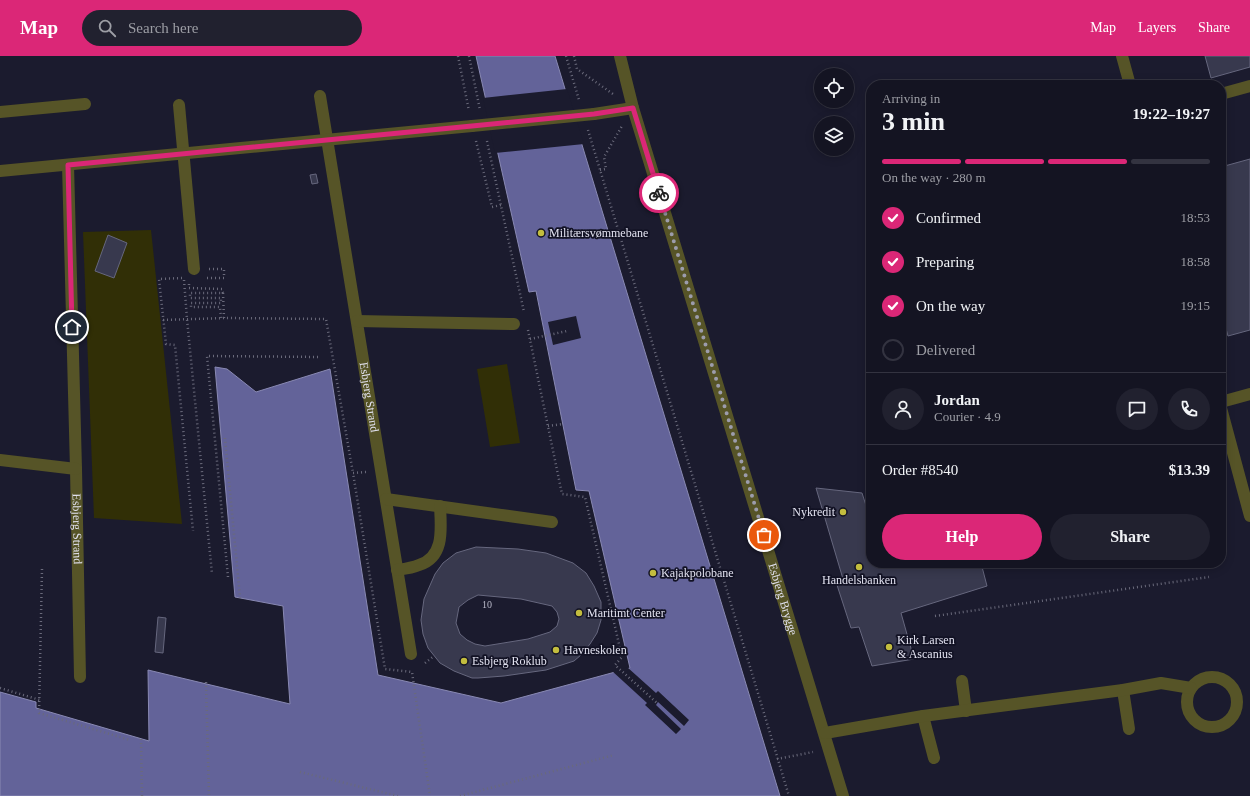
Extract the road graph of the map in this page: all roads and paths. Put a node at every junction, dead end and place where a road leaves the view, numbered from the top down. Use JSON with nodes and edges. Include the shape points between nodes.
{"nodes":[{"id":1,"x":469,"y":56,"type":"edge"},
{"id":2,"x":566,"y":56,"type":"edge"},
{"id":3,"x":574,"y":56,"type":"edge"},
{"id":4,"x":620,"y":56,"type":"edge"},
{"id":5,"x":1122,"y":56,"type":"edge"},
{"id":6,"x":1129,"y":80,"type":"edge"},
{"id":7,"x":1250,"y":86,"type":"edge"},
{"id":8,"x":1226,"y":93,"type":"edge"},
{"id":9,"x":320,"y":96,"type":"dead end"},
{"id":10,"x":580,"y":102,"type":"dead end"},
{"id":11,"x":85,"y":104,"type":"dead end"},
{"id":12,"x":179,"y":105,"type":"dead end"},
{"id":13,"x":633,"y":108,"type":"junction"},
{"id":14,"x":0,"y":112,"type":"edge"},
{"id":15,"x":482,"y":116,"type":"dead end"},
{"id":16,"x":587,"y":125,"type":"dead end"},
{"id":17,"x":486,"y":138,"type":"dead end"},
{"id":18,"x":326,"y":139,"type":"junction"},
{"id":19,"x":184,"y":154,"type":"junction"},
{"id":20,"x":68,"y":165,"type":"junction"},
{"id":21,"x":600,"y":170,"type":"junction"},
{"id":22,"x":0,"y":171,"type":"edge"},
{"id":23,"x":194,"y":269,"type":"joint"},
{"id":24,"x":203,"y":278,"type":"dead end"},
{"id":25,"x":184,"y":287,"type":"dead end"},
{"id":26,"x":184,"y":293,"type":"junction"},
{"id":27,"x":190,"y":293,"type":"junction"},
{"id":28,"x":223,"y":293,"type":"junction"},
{"id":29,"x":222,"y":303,"type":"junction"},
{"id":30,"x":186,"y":307,"type":"junction"},
{"id":31,"x":191,"y":307,"type":"junction"},
{"id":32,"x":525,"y":316,"type":"dead end"},
{"id":33,"x":222,"y":318,"type":"junction"},
{"id":34,"x":187,"y":319,"type":"junction"},
{"id":35,"x":163,"y":320,"type":"junction"},
{"id":36,"x":357,"y":321,"type":"junction"},
{"id":37,"x":514,"y":324,"type":"dead end"},
{"id":38,"x":526,"y":324,"type":"dead end"},
{"id":39,"x":567,"y":330,"type":"dead end"},
{"id":40,"x":530,"y":339,"type":"junction"},
{"id":41,"x":321,"y":358,"type":"dead end"},
{"id":42,"x":1250,"y":394,"type":"edge"},
{"id":43,"x":1226,"y":401,"type":"edge"},
{"id":44,"x":563,"y":424,"type":"dead end"},
{"id":45,"x":548,"y":426,"type":"junction"},
{"id":46,"x":1226,"y":427,"type":"edge"},
{"id":47,"x":225,"y":438,"type":"dead end"},
{"id":48,"x":0,"y":460,"type":"edge"},
{"id":49,"x":76,"y":469,"type":"junction"},
{"id":50,"x":381,"y":470,"type":"junction"},
{"id":51,"x":353,"y":473,"type":"junction"},
{"id":52,"x":386,"y":499,"type":"junction"},
{"id":53,"x":440,"y":506,"type":"junction"},
{"id":54,"x":1250,"y":516,"type":"edge"},
{"id":55,"x":552,"y":522,"type":"dead end"},
{"id":56,"x":193,"y":531,"type":"dead end"},
{"id":57,"x":42,"y":569,"type":"dead end"},
{"id":58,"x":397,"y":570,"type":"junction"},
{"id":59,"x":212,"y":574,"type":"dead end"},
{"id":60,"x":228,"y":577,"type":"dead end"},
{"id":61,"x":1209,"y":577,"type":"dead end"},
{"id":62,"x":240,"y":598,"type":"dead end"},
{"id":63,"x":935,"y":616,"type":"dead end"},
{"id":64,"x":411,"y":654,"type":"dead end"},
{"id":65,"x":80,"y":677,"type":"dead end"},
{"id":66,"x":962,"y":681,"type":"dead end"},
{"id":67,"x":206,"y":682,"type":"dead end"},
{"id":68,"x":0,"y":688,"type":"edge"},
{"id":69,"x":1191,"y":688,"type":"junction"},
{"id":70,"x":1123,"y":690,"type":"junction"},
{"id":71,"x":40,"y":700,"type":"junction"},
{"id":72,"x":657,"y":703,"type":"dead end"},
{"id":73,"x":966,"y":711,"type":"junction"},
{"id":74,"x":923,"y":716,"type":"junction"},
{"id":75,"x":1129,"y":729,"type":"dead end"},
{"id":76,"x":825,"y":733,"type":"junction"},
{"id":77,"x":141,"y":739,"type":"dead end"},
{"id":78,"x":130,"y":740,"type":"dead end"},
{"id":79,"x":829,"y":748,"type":"junction"},
{"id":80,"x":614,"y":755,"type":"dead end"},
{"id":81,"x":934,"y":758,"type":"dead end"},
{"id":82,"x":777,"y":759,"type":"junction"},
{"id":83,"x":300,"y":772,"type":"dead end"},
{"id":84,"x":142,"y":796,"type":"edge"},
{"id":85,"x":209,"y":796,"type":"edge"},
{"id":86,"x":398,"y":796,"type":"edge"},
{"id":87,"x":430,"y":796,"type":"edge"},
{"id":88,"x":460,"y":796,"type":"edge"},
{"id":89,"x":789,"y":796,"type":"edge"},
{"id":90,"x":843,"y":796,"type":"edge"}],
"edges":[{"from":1,"to":15,"type":"path"},
{"from":2,"to":10,"type":"path"},
{"from":3,"to":13,"type":"path","via":[[577,68]]},
{"from":4,"to":13,"type":"street","name":"Esbjerg Brygge"},
{"from":5,"to":6,"type":"street"},
{"from":7,"to":8,"type":"street"},
{"from":9,"to":18,"type":"street","name":"Esbjerg Strand"},
{"from":11,"to":14,"type":"street"},
{"from":12,"to":19,"type":"street"},
{"from":13,"to":18,"type":"street","bridge":true,"via":[[594,114]]},
{"from":13,"to":21,"type":"path","via":[[604,157],[606,169]]},
{"from":13,"to":76,"type":"street","name":"Esbjerg Brygge"},
{"from":16,"to":21,"type":"path"},
{"from":17,"to":32,"type":"path"},
{"from":18,"to":19,"type":"street"},
{"from":18,"to":36,"type":"street","name":"Esbjerg Strand"},
{"from":19,"to":20,"type":"street"},
{"from":19,"to":23,"type":"street"},
{"from":20,"to":22,"type":"street"},
{"from":20,"to":49,"type":"street","name":"Esbjerg Strand"},
{"from":21,"to":82,"type":"path"},
{"from":23,"to":24,"type":"path","via":[[224,269],[224,278]]},
{"from":25,"to":26,"type":"path"},
{"from":26,"to":27,"type":"path"},
{"from":26,"to":30,"type":"path"},
{"from":27,"to":28,"type":"path"},
{"from":27,"to":29,"type":"path","via":[[190,298],[221,298]]},
{"from":28,"to":29,"type":"path"},
{"from":28,"to":35,"type":"path","via":[[222,289],[189,288],[189,278],[159,278]]},
{"from":29,"to":31,"type":"path","via":[[191,303]]},
{"from":29,"to":33,"type":"path"},
{"from":30,"to":31,"type":"path"},
{"from":30,"to":34,"type":"path"},
{"from":31,"to":33,"type":"path","via":[[220,307]]},
{"from":33,"to":34,"type":"path"},
{"from":33,"to":51,"type":"path","via":[[326,319]]},
{"from":34,"to":35,"type":"path"},
{"from":34,"to":59,"type":"path"},
{"from":35,"to":56,"type":"path","via":[[166,344],[175,345]]},
{"from":36,"to":37,"type":"street"},
{"from":36,"to":50,"type":"street","name":"Esbjerg Strand"},
{"from":38,"to":40,"type":"path"},
{"from":39,"to":40,"type":"path"},
{"from":40,"to":45,"type":"path"},
{"from":41,"to":60,"type":"path","via":[[207,356]]},
{"from":42,"to":43,"type":"street"},
{"from":44,"to":45,"type":"path"},
{"from":45,"to":72,"type":"path","via":[[562,494],[585,496],[622,657],[615,665]]},
{"from":46,"to":54,"type":"street"},
{"from":47,"to":62,"type":"path"},
{"from":48,"to":49,"type":"street"},
{"from":49,"to":65,"type":"street","name":"Esbjerg Strand"},
{"from":50,"to":51,"type":"path"},
{"from":50,"to":52,"type":"street","name":"Esbjerg Strand"},
{"from":51,"to":87,"type":"path","via":[[385,669],[412,672]]},
{"from":52,"to":53,"type":"street"},
{"from":52,"to":58,"type":"street","name":"Esbjerg Strand"},
{"from":53,"to":55,"type":"street"},
{"from":53,"to":58,"type":"street","via":[[441,539],[435,555],[420,565]]},
{"from":57,"to":71,"type":"path"},
{"from":58,"to":64,"type":"street","name":"Esbjerg Strand"},
{"from":61,"to":63,"type":"path"},
{"from":66,"to":73,"type":"street"},
{"from":67,"to":85,"type":"path"},
{"from":68,"to":71,"type":"path"},
{"from":69,"to":69,"type":"street","via":[[1188,708],[1200,724],[1216,727],[1224,724],[1235,712],[1237,697],[1230,684],[1224,680],[1217,677],[1202,679]]},
{"from":69,"to":70,"type":"street","via":[[1161,684]]},
{"from":70,"to":73,"type":"street"},
{"from":70,"to":75,"type":"street"},
{"from":71,"to":78,"type":"path","via":[[39,713]]},
{"from":73,"to":74,"type":"street"},
{"from":74,"to":76,"type":"street"},
{"from":74,"to":81,"type":"street"},
{"from":76,"to":79,"type":"street","name":"Esbjerg Brygge"},
{"from":77,"to":84,"type":"path"},
{"from":79,"to":82,"type":"path"},
{"from":79,"to":90,"type":"street","name":"Esbjerg Brygge"},
{"from":80,"to":88,"type":"path"},
{"from":82,"to":89,"type":"path"},
{"from":83,"to":86,"type":"path"}]}
